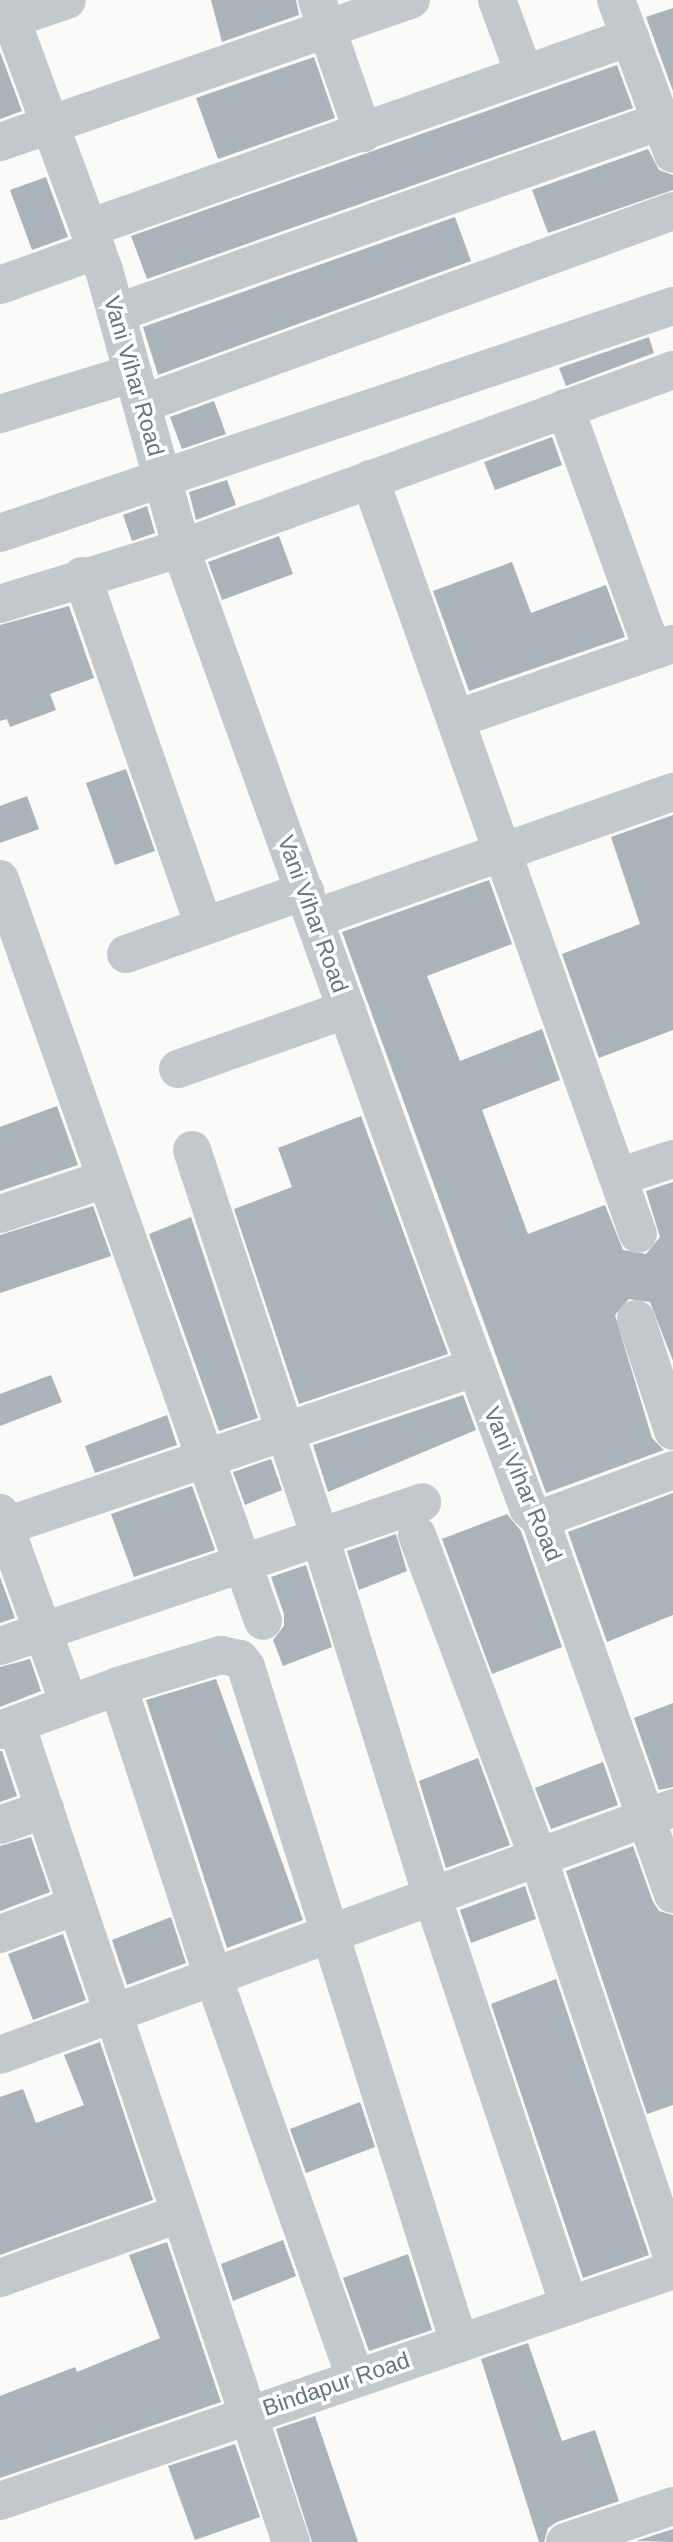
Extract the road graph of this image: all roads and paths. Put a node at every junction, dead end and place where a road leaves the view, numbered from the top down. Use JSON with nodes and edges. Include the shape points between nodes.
{"nodes":[{"id":1,"x":67,"y":0,"type":"edge"},
{"id":2,"x":411,"y":0,"type":"edge"},
{"id":3,"x":497,"y":0,"type":"edge"},
{"id":4,"x":616,"y":0,"type":"edge"},
{"id":5,"x":7,"y":10,"type":"edge"},
{"id":6,"x":321,"y":14,"type":"edge"},
{"id":7,"x":630,"y":37,"type":"junction"},
{"id":8,"x":524,"y":73,"type":"junction"},
{"id":9,"x":49,"y":122,"type":"junction"},
{"id":10,"x":363,"y":133,"type":"junction"},
{"id":11,"x":667,"y":137,"type":"edge"},
{"id":12,"x":0,"y":142,"type":"edge"},
{"id":13,"x":673,"y":211,"type":"edge"},
{"id":14,"x":93,"y":239,"type":"junction"},
{"id":15,"x":0,"y":285,"type":"edge"},
{"id":16,"x":673,"y":306,"type":"edge"},
{"id":17,"x":117,"y":313,"type":"junction"},
{"id":18,"x":673,"y":370,"type":"edge"},
{"id":19,"x":138,"y":388,"type":"junction"},
{"id":20,"x":565,"y":408,"type":"junction"},
{"id":21,"x":0,"y":414,"type":"edge"},
{"id":22,"x":370,"y":479,"type":"junction"},
{"id":23,"x":164,"y":480,"type":"junction"},
{"id":24,"x":0,"y":533,"type":"edge"},
{"id":25,"x":182,"y":548,"type":"junction"},
{"id":26,"x":82,"y":576,"type":"junction"},
{"id":27,"x":0,"y":604,"type":"edge"},
{"id":28,"x":663,"y":648,"type":"edge"},
{"id":29,"x":456,"y":719,"type":"junction"},
{"id":30,"x":673,"y":793,"type":"edge"},
{"id":31,"x":501,"y":853,"type":"junction"},
{"id":32,"x":0,"y":879,"type":"edge"},
{"id":33,"x":309,"y":904,"type":"junction"},
{"id":34,"x":204,"y":926,"type":"junction"},
{"id":35,"x":126,"y":954,"type":"dead end"},
{"id":36,"x":347,"y":1009,"type":"junction"},
{"id":37,"x":178,"y":1069,"type":"dead end"},
{"id":38,"x":192,"y":1150,"type":"dead end"},
{"id":39,"x":673,"y":1159,"type":"edge"},
{"id":40,"x":618,"y":1177,"type":"junction"},
{"id":41,"x":105,"y":1179,"type":"junction"},
{"id":42,"x":0,"y":1214,"type":"edge"},
{"id":43,"x":638,"y":1234,"type":"dead end"},
{"id":44,"x":635,"y":1319,"type":"dead end"},
{"id":45,"x":476,"y":1367,"type":"junction"},
{"id":46,"x":282,"y":1430,"type":"junction"},
{"id":47,"x":673,"y":1431,"type":"edge"},
{"id":48,"x":204,"y":1456,"type":"junction"},
{"id":49,"x":673,"y":1470,"type":"edge"},
{"id":50,"x":540,"y":1518,"type":"junction"},
{"id":51,"x":2,"y":1522,"type":"edge"},
{"id":52,"x":321,"y":1539,"type":"junction"},
{"id":53,"x":243,"y":1564,"type":"junction"},
{"id":54,"x":263,"y":1621,"type":"dead end"},
{"id":55,"x":43,"y":1631,"type":"junction"},
{"id":56,"x":0,"y":1646,"type":"edge"},
{"id":57,"x":118,"y":1686,"type":"junction"},
{"id":58,"x":69,"y":1704,"type":"junction"},
{"id":59,"x":8,"y":1727,"type":"edge"},
{"id":60,"x":45,"y":1809,"type":"junction"},
{"id":61,"x":660,"y":1812,"type":"edge"},
{"id":62,"x":0,"y":1825,"type":"edge"},
{"id":63,"x":538,"y":1857,"type":"junction"},
{"id":64,"x":673,"y":1894,"type":"edge"},
{"id":65,"x":432,"y":1896,"type":"junction"},
{"id":66,"x":76,"y":1906,"type":"junction"},
{"id":67,"x":0,"y":1934,"type":"edge"},
{"id":68,"x":330,"y":1935,"type":"junction"},
{"id":69,"x":213,"y":1976,"type":"junction"},
{"id":70,"x":112,"y":2014,"type":"junction"},
{"id":71,"x":0,"y":2055,"type":"edge"},
{"id":72,"x":179,"y":2214,"type":"junction"},
{"id":73,"x":673,"y":2259,"type":"edge"},
{"id":74,"x":673,"y":2270,"type":"edge"},
{"id":75,"x":0,"y":2278,"type":"edge"},
{"id":76,"x":569,"y":2305,"type":"junction"},
{"id":77,"x":459,"y":2342,"type":"junction"},
{"id":78,"x":355,"y":2377,"type":"junction"},
{"id":79,"x":246,"y":2414,"type":"junction"},
{"id":80,"x":0,"y":2501,"type":"edge"},
{"id":81,"x":673,"y":2506,"type":"edge"},
{"id":82,"x":290,"y":2542,"type":"edge"},
{"id":83,"x":565,"y":2542,"type":"edge"}],
"edges":[{"from":1,"to":5,"type":"street"},
{"from":2,"to":6,"type":"street"},
{"from":3,"to":8,"type":"street"},
{"from":4,"to":7,"type":"street"},
{"from":5,"to":9,"type":"street","name":"Vani Vihar Road"},
{"from":6,"to":9,"type":"street"},
{"from":6,"to":10,"type":"street"},
{"from":7,"to":8,"type":"street"},
{"from":7,"to":11,"type":"street"},
{"from":8,"to":10,"type":"street"},
{"from":9,"to":12,"type":"street"},
{"from":9,"to":14,"type":"street","name":"Vani Vihar Road"},
{"from":10,"to":14,"type":"street"},
{"from":11,"to":17,"type":"street"},
{"from":13,"to":19,"type":"street"},
{"from":14,"to":15,"type":"street"},
{"from":14,"to":17,"type":"street","name":"Vani Vihar Road"},
{"from":16,"to":23,"type":"street"},
{"from":17,"to":19,"type":"street","name":"Vani Vihar Road"},
{"from":18,"to":20,"type":"street"},
{"from":19,"to":21,"type":"street"},
{"from":19,"to":23,"type":"street","name":"Vani Vihar Road"},
{"from":20,"to":22,"type":"street"},
{"from":20,"to":28,"type":"street"},
{"from":22,"to":25,"type":"street"},
{"from":22,"to":29,"type":"street"},
{"from":23,"to":24,"type":"street"},
{"from":23,"to":25,"type":"street","name":"Vani Vihar Road"},
{"from":25,"to":26,"type":"street"},
{"from":25,"to":33,"type":"street","name":"Vani Vihar Road"},
{"from":26,"to":27,"type":"street"},
{"from":26,"to":34,"type":"street"},
{"from":28,"to":29,"type":"street"},
{"from":29,"to":31,"type":"street"},
{"from":30,"to":31,"type":"street"},
{"from":31,"to":33,"type":"street"},
{"from":31,"to":40,"type":"street"},
{"from":32,"to":41,"type":"street"},
{"from":33,"to":34,"type":"street"},
{"from":33,"to":36,"type":"street","name":"Vani Vihar Road"},
{"from":34,"to":35,"type":"street"},
{"from":36,"to":37,"type":"street"},
{"from":36,"to":45,"type":"street","name":"Vani Vihar Road"},
{"from":38,"to":46,"type":"street"},
{"from":39,"to":40,"type":"street"},
{"from":40,"to":43,"type":"street"},
{"from":41,"to":42,"type":"street"},
{"from":41,"to":48,"type":"street"},
{"from":44,"to":47,"type":"street"},
{"from":45,"to":46,"type":"street"},
{"from":45,"to":50,"type":"street","name":"Vani Vihar Road","via":[[528,1508]]},
{"from":46,"to":48,"type":"street"},
{"from":46,"to":52,"type":"street"},
{"from":48,"to":51,"type":"street"},
{"from":48,"to":53,"type":"street"},
{"from":49,"to":50,"type":"street"},
{"from":50,"to":61,"type":"street","name":"Vani Vihar Road"},
{"from":51,"to":55,"type":"street"},
{"from":52,"to":53,"type":"street"},
{"from":52,"to":63,"type":"street","via":[[420,1519]]},
{"from":52,"to":65,"type":"street"},
{"from":53,"to":54,"type":"street"},
{"from":53,"to":55,"type":"street"},
{"from":55,"to":56,"type":"street"},
{"from":55,"to":58,"type":"street"},
{"from":57,"to":58,"type":"street"},
{"from":57,"to":68,"type":"street","via":[[221,1655],[240,1658]]},
{"from":57,"to":69,"type":"street"},
{"from":58,"to":59,"type":"street"},
{"from":59,"to":60,"type":"street"},
{"from":60,"to":62,"type":"street"},
{"from":60,"to":66,"type":"street"},
{"from":61,"to":63,"type":"street"},
{"from":61,"to":64,"type":"street","name":"Vani Vihar Road"},
{"from":63,"to":65,"type":"street"},
{"from":63,"to":73,"type":"street"},
{"from":65,"to":68,"type":"street"},
{"from":65,"to":76,"type":"street"},
{"from":66,"to":67,"type":"street"},
{"from":66,"to":70,"type":"street"},
{"from":68,"to":69,"type":"street"},
{"from":68,"to":77,"type":"street"},
{"from":69,"to":70,"type":"street"},
{"from":69,"to":78,"type":"street"},
{"from":70,"to":71,"type":"street"},
{"from":70,"to":72,"type":"street"},
{"from":72,"to":75,"type":"street"},
{"from":72,"to":79,"type":"street"},
{"from":74,"to":76,"type":"street","name":"Bindapur Road"},
{"from":76,"to":77,"type":"street","name":"Bindapur Road"},
{"from":77,"to":78,"type":"street","name":"Bindapur Road"},
{"from":78,"to":79,"type":"street","name":"Bindapur Road"},
{"from":79,"to":80,"type":"street","name":"Bindapur Road"},
{"from":79,"to":82,"type":"street"},
{"from":81,"to":83,"type":"street"}]}
